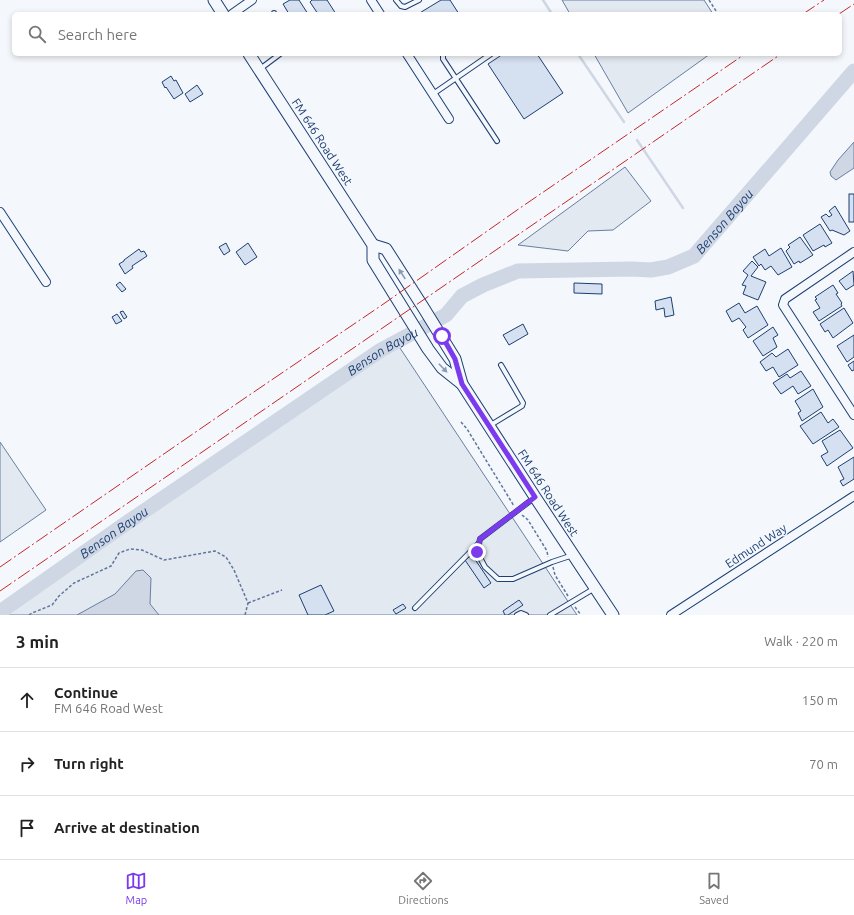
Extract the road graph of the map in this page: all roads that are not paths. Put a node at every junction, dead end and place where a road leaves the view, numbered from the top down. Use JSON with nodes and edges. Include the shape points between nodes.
{"nodes":[{"id":1,"x":214,"y":0,"type":"edge"},
{"id":2,"x":252,"y":0,"type":"edge"},
{"id":3,"x":396,"y":0,"type":"edge"},
{"id":4,"x":419,"y":0,"type":"edge"},
{"id":5,"x":374,"y":1,"type":"edge"},
{"id":6,"x":222,"y":12,"type":"edge"},
{"id":7,"x":235,"y":12,"type":"edge"},
{"id":8,"x":379,"y":12,"type":"edge"},
{"id":9,"x":250,"y":56,"type":"edge"},
{"id":10,"x":277,"y":56,"type":"edge"},
{"id":11,"x":408,"y":56,"type":"edge"},
{"id":12,"x":443,"y":56,"type":"edge"},
{"id":13,"x":488,"y":56,"type":"edge"},
{"id":14,"x":259,"y":69,"type":"junction"},
{"id":15,"x":456,"y":78,"type":"junction"},
{"id":16,"x":433,"y":94,"type":"junction"},
{"id":17,"x":450,"y":119,"type":"dead end"},
{"id":18,"x":497,"y":141,"type":"dead end"},
{"id":19,"x":0,"y":212,"type":"edge"},
{"id":20,"x":373,"y":245,"type":"junction"},
{"id":21,"x":854,"y":252,"type":"edge"},
{"id":22,"x":46,"y":282,"type":"dead end"},
{"id":23,"x":501,"y":365,"type":"dead end"},
{"id":24,"x":462,"y":384,"type":"junction"},
{"id":25,"x":854,"y":415,"type":"edge"},
{"id":26,"x":489,"y":426,"type":"junction"},
{"id":27,"x":854,"y":496,"type":"edge"},
{"id":28,"x":535,"y":497,"type":"junction"},
{"id":29,"x":480,"y":543,"type":"junction"},
{"id":30,"x":573,"y":555,"type":"junction"},
{"id":31,"x":595,"y":588,"type":"junction"},
{"id":32,"x":415,"y":608,"type":"dead end"},
{"id":33,"x":517,"y":615,"type":"edge"},
{"id":34,"x":526,"y":615,"type":"edge"},
{"id":35,"x":550,"y":615,"type":"edge"},
{"id":36,"x":613,"y":615,"type":"edge"},
{"id":37,"x":671,"y":615,"type":"edge"}],
"edges":[{"from":1,"to":6,"type":"main road"},
{"from":2,"to":7,"type":"street"},
{"from":3,"to":4,"type":"lane","via":[[401,6],[406,7]]},
{"from":5,"to":8,"type":"street"},
{"from":9,"to":14,"type":"main road","name":"FM 646 Road West"},
{"from":10,"to":14,"type":"lane"},
{"from":11,"to":16,"type":"street"},
{"from":12,"to":15,"type":"lane"},
{"from":13,"to":15,"type":"lane"},
{"from":14,"to":20,"type":"main road","name":"FM 646 Road West"},
{"from":15,"to":16,"type":"lane"},
{"from":15,"to":18,"type":"lane"},
{"from":16,"to":17,"type":"street"},
{"from":19,"to":22,"type":"street"},
{"from":20,"to":24,"type":"main road","name":"FM 646 Road West","one_way":true,"via":[[374,260],[428,349],[442,368]]},
{"from":24,"to":20,"type":"main road","name":"FM 646 Road West","one_way":true,"via":[[455,359],[442,336],[386,249]]},
{"from":21,"to":25,"type":"street","via":[[785,299],[783,305]]},
{"from":23,"to":26,"type":"lane","via":[[523,403]]},
{"from":24,"to":26,"type":"main road","name":"FM 646 Road West"},
{"from":26,"to":28,"type":"main road","name":"FM 646 Road West"},
{"from":27,"to":37,"type":"street","name":"Edmund Way"},
{"from":28,"to":29,"type":"lane","via":[[480,539]]},
{"from":28,"to":30,"type":"main road","name":"FM 646 Road West"},
{"from":29,"to":30,"type":"lane","via":[[477,552],[484,567],[498,579],[513,579]]},
{"from":29,"to":32,"type":"lane"},
{"from":30,"to":31,"type":"main road","name":"FM 646 Road West"},
{"from":31,"to":35,"type":"lane"},
{"from":31,"to":36,"type":"main road","name":"FM 646 Road West"},
{"from":33,"to":34,"type":"lane"}]}
